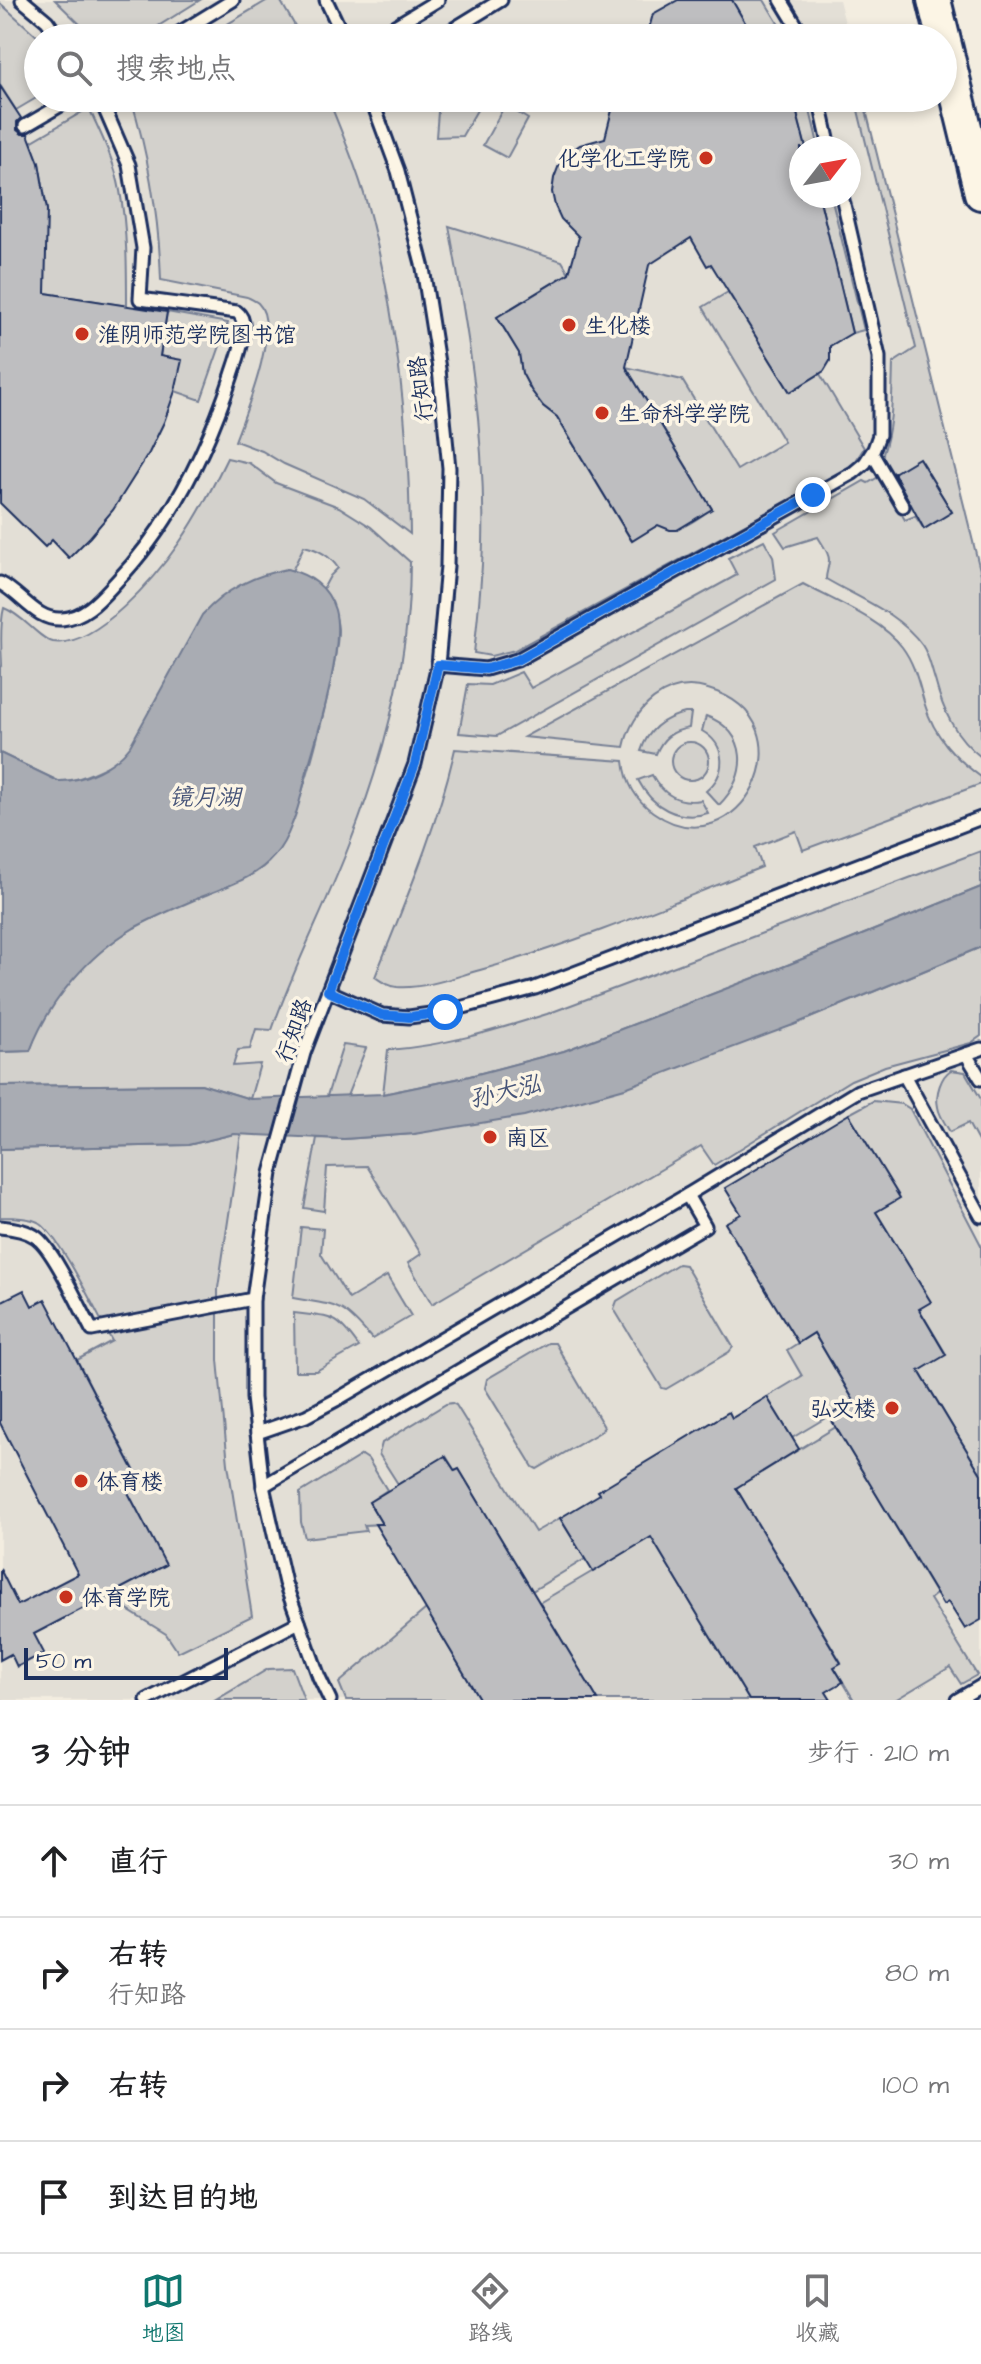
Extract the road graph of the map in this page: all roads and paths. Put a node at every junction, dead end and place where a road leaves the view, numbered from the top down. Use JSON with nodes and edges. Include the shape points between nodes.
{"nodes":[{"id":1,"x":22,"y":0,"type":"edge"},
{"id":2,"x":233,"y":0,"type":"edge"},
{"id":3,"x":326,"y":0,"type":"edge"},
{"id":4,"x":438,"y":0,"type":"edge"},
{"id":5,"x":501,"y":0,"type":"edge"},
{"id":6,"x":781,"y":0,"type":"edge"},
{"id":7,"x":934,"y":0,"type":"edge"},
{"id":8,"x":49,"y":24,"type":"edge"},
{"id":9,"x":194,"y":24,"type":"edge"},
{"id":10,"x":337,"y":24,"type":"edge"},
{"id":11,"x":398,"y":24,"type":"edge"},
{"id":12,"x":462,"y":24,"type":"edge"},
{"id":13,"x":796,"y":24,"type":"edge"},
{"id":14,"x":940,"y":24,"type":"edge"},
{"id":15,"x":957,"y":94,"type":"edge"},
{"id":16,"x":49,"y":112,"type":"edge"},
{"id":17,"x":106,"y":112,"type":"edge"},
{"id":18,"x":376,"y":112,"type":"edge"},
{"id":19,"x":822,"y":112,"type":"edge"},
{"id":20,"x":25,"y":126,"type":"dead end"},
{"id":21,"x":827,"y":136,"type":"edge"},
{"id":22,"x":981,"y":193,"type":"edge"},
{"id":23,"x":845,"y":208,"type":"edge"},
{"id":24,"x":872,"y":453,"type":"junction"},
{"id":25,"x":903,"y":506,"type":"dead end"},
{"id":26,"x":0,"y":583,"type":"edge"},
{"id":27,"x":438,"y":665,"type":"junction"},
{"id":28,"x":981,"y":818,"type":"edge"},
{"id":29,"x":328,"y":991,"type":"junction"},
{"id":30,"x":981,"y":1049,"type":"edge"},
{"id":31,"x":966,"y":1054,"type":"junction"},
{"id":32,"x":904,"y":1075,"type":"junction"},
{"id":33,"x":981,"y":1079,"type":"edge"},
{"id":34,"x":687,"y":1195,"type":"junction"},
{"id":35,"x":981,"y":1216,"type":"edge"},
{"id":36,"x":0,"y":1227,"type":"edge"},
{"id":37,"x":253,"y":1299,"type":"junction"},
{"id":38,"x":257,"y":1433,"type":"junction"},
{"id":39,"x":263,"y":1486,"type":"junction"},
{"id":40,"x":299,"y":1622,"type":"junction"},
{"id":41,"x":981,"y":1686,"type":"edge"},
{"id":42,"x":147,"y":1700,"type":"edge"},
{"id":43,"x":330,"y":1700,"type":"edge"},
{"id":44,"x":957,"y":1700,"type":"edge"}],
"edges":[{"from":1,"to":8,"type":"lane"},
{"from":2,"to":9,"type":"lane"},
{"from":3,"to":10,"type":"lane"},
{"from":4,"to":11,"type":"lane"},
{"from":5,"to":12,"type":"lane"},
{"from":6,"to":13,"type":"lane"},
{"from":7,"to":14,"type":"main road"},
{"from":15,"to":22,"type":"main road"},
{"from":16,"to":20,"type":"lane"},
{"from":17,"to":26,"type":"lane","via":[[129,165],[143,248],[140,299],[237,312],[245,322],[239,353],[189,480],[132,565],[96,604],[72,617],[45,617]]},
{"from":18,"to":27,"type":"lane","name":"行知路","via":[[423,268],[439,369],[449,468]]},
{"from":19,"to":21,"type":"lane"},
{"from":23,"to":24,"type":"lane","via":[[879,357],[879,435]]},
{"from":24,"to":25,"type":"lane"},
{"from":24,"to":27,"type":"lane","via":[[853,473],[517,660],[486,669]]},
{"from":27,"to":29,"type":"lane","name":"行知路","via":[[415,764]]},
{"from":28,"to":29,"type":"lane","via":[[535,988],[445,1012],[382,1015]]},
{"from":29,"to":37,"type":"lane","name":"行知路","via":[[304,1053],[271,1173]]},
{"from":30,"to":31,"type":"lane"},
{"from":31,"to":32,"type":"lane"},
{"from":31,"to":33,"type":"lane"},
{"from":32,"to":34,"type":"lane","via":[[858,1091]]},
{"from":32,"to":35,"type":"lane"},
{"from":34,"to":38,"type":"lane","via":[[336,1400]]},
{"from":34,"to":39,"type":"lane","via":[[705,1226]]},
{"from":36,"to":37,"type":"lane","via":[[36,1236],[48,1249],[92,1330]]},
{"from":37,"to":38,"type":"lane","name":"行知路"},
{"from":38,"to":39,"type":"lane","name":"行知路"},
{"from":39,"to":40,"type":"lane","name":"行知路"},
{"from":40,"to":42,"type":"lane"},
{"from":40,"to":43,"type":"lane","name":"行知路"},
{"from":41,"to":44,"type":"lane"}]}
